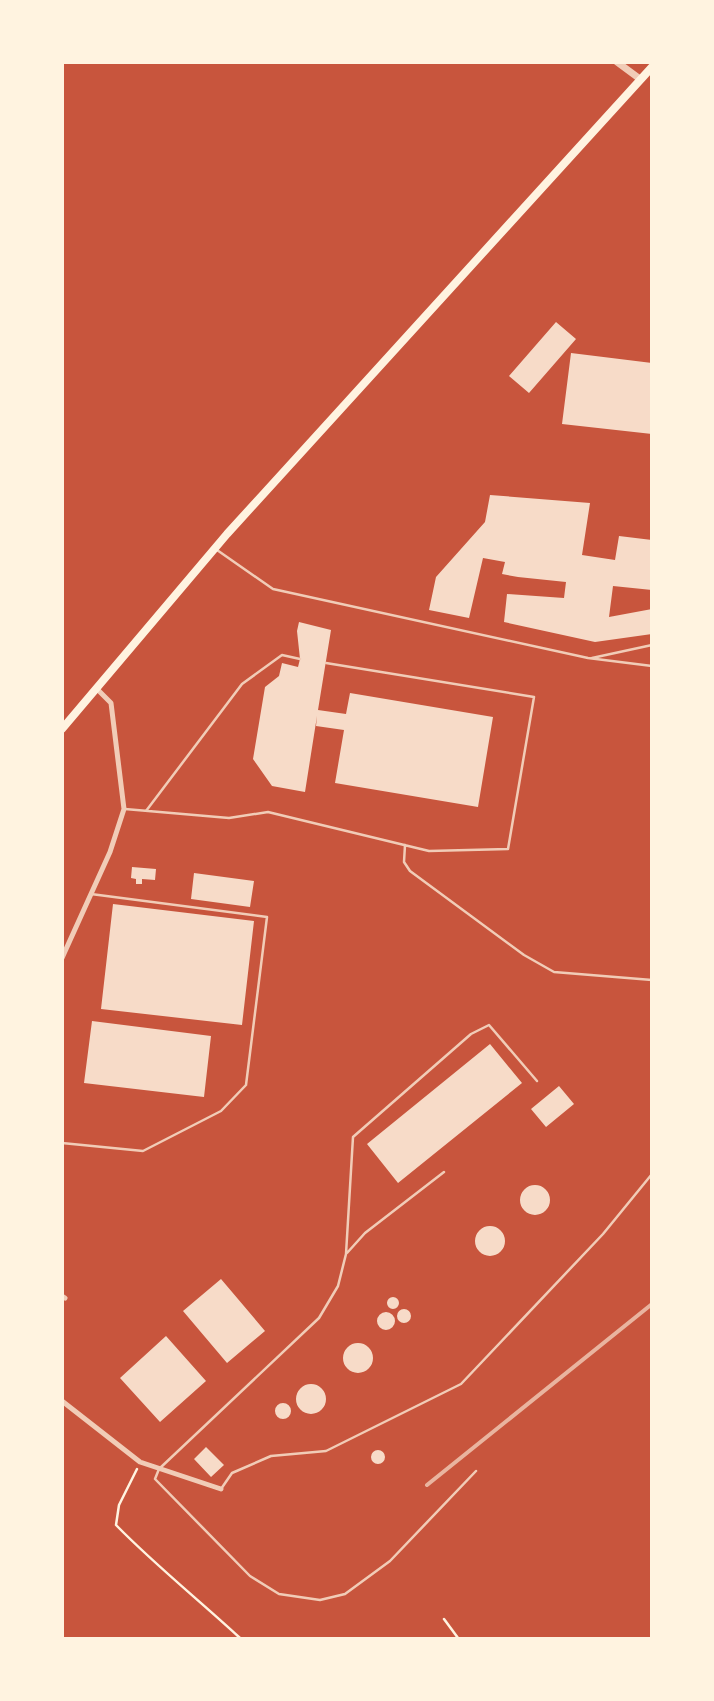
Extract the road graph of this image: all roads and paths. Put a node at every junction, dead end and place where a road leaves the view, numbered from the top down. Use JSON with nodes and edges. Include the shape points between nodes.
{"nodes":[{"id":1,"x":617,"y":62,"type":"edge"},
{"id":2,"x":652,"y":67,"type":"edge"},
{"id":3,"x":640,"y":79,"type":"junction"},
{"id":4,"x":215,"y":549,"type":"junction"},
{"id":5,"x":652,"y":646,"type":"edge"},
{"id":6,"x":588,"y":658,"type":"junction"},
{"id":7,"x":300,"y":659,"type":"dead end"},
{"id":8,"x":326,"y":663,"type":"dead end"},
{"id":9,"x":652,"y":666,"type":"edge"},
{"id":10,"x":96,"y":688,"type":"junction"},
{"id":11,"x":62,"y":729,"type":"edge"},
{"id":12,"x":124,"y":809,"type":"junction"},
{"id":13,"x":146,"y":810,"type":"junction"},
{"id":14,"x":405,"y":845,"type":"junction"},
{"id":15,"x":91,"y":894,"type":"junction"},
{"id":16,"x":62,"y":958,"type":"edge"},
{"id":17,"x":652,"y":980,"type":"edge"},
{"id":18,"x":537,"y":1080,"type":"dead end"},
{"id":19,"x":62,"y":1143,"type":"edge"},
{"id":20,"x":444,"y":1172,"type":"dead end"},
{"id":21,"x":652,"y":1174,"type":"edge"},
{"id":22,"x":346,"y":1254,"type":"junction"},
{"id":23,"x":62,"y":1401,"type":"edge"},
{"id":24,"x":140,"y":1462,"type":"junction"},
{"id":25,"x":159,"y":1469,"type":"junction"},
{"id":26,"x":476,"y":1470,"type":"dead end"},
{"id":27,"x":221,"y":1489,"type":"joint"},
{"id":28,"x":444,"y":1619,"type":"dead end"},
{"id":29,"x":240,"y":1638,"type":"edge"},
{"id":30,"x":458,"y":1638,"type":"edge"}],
"edges":[{"from":1,"to":3,"type":"street"},
{"from":2,"to":3,"type":"main road"},
{"from":3,"to":4,"type":"main road"},
{"from":4,"to":6,"type":"lane","via":[[273,589]]},
{"from":4,"to":10,"type":"main road"},
{"from":5,"to":6,"type":"lane"},
{"from":6,"to":9,"type":"lane"},
{"from":7,"to":13,"type":"lane","via":[[282,655],[242,684]]},
{"from":8,"to":14,"type":"lane","via":[[534,697],[508,850],[429,851]]},
{"from":10,"to":11,"type":"main road"},
{"from":10,"to":12,"type":"street","via":[[111,703]]},
{"from":12,"to":13,"type":"lane"},
{"from":12,"to":15,"type":"street","via":[[110,852]]},
{"from":13,"to":14,"type":"lane","via":[[229,818],[268,812]]},
{"from":14,"to":17,"type":"lane","via":[[404,862],[410,871],[524,955],[554,972]]},
{"from":15,"to":16,"type":"street"},
{"from":15,"to":19,"type":"lane","via":[[267,917],[246,1085],[221,1111],[144,1151]]},
{"from":18,"to":22,"type":"lane","via":[[489,1025],[471,1034],[353,1137]]},
{"from":20,"to":22,"type":"lane","via":[[365,1233]]},
{"from":21,"to":27,"type":"lane","via":[[603,1234],[461,1384],[326,1451],[271,1456],[248,1466],[232,1473]]},
{"from":22,"to":25,"type":"lane","via":[[338,1286],[319,1318]]},
{"from":23,"to":24,"type":"street"},
{"from":24,"to":25,"type":"street"},
{"from":24,"to":29,"type":"path","via":[[119,1505],[116,1525]]},
{"from":25,"to":26,"type":"lane","via":[[155,1479],[250,1576],[279,1594],[320,1600],[345,1594],[390,1560]]},
{"from":25,"to":27,"type":"street"},
{"from":28,"to":30,"type":"path"}]}
